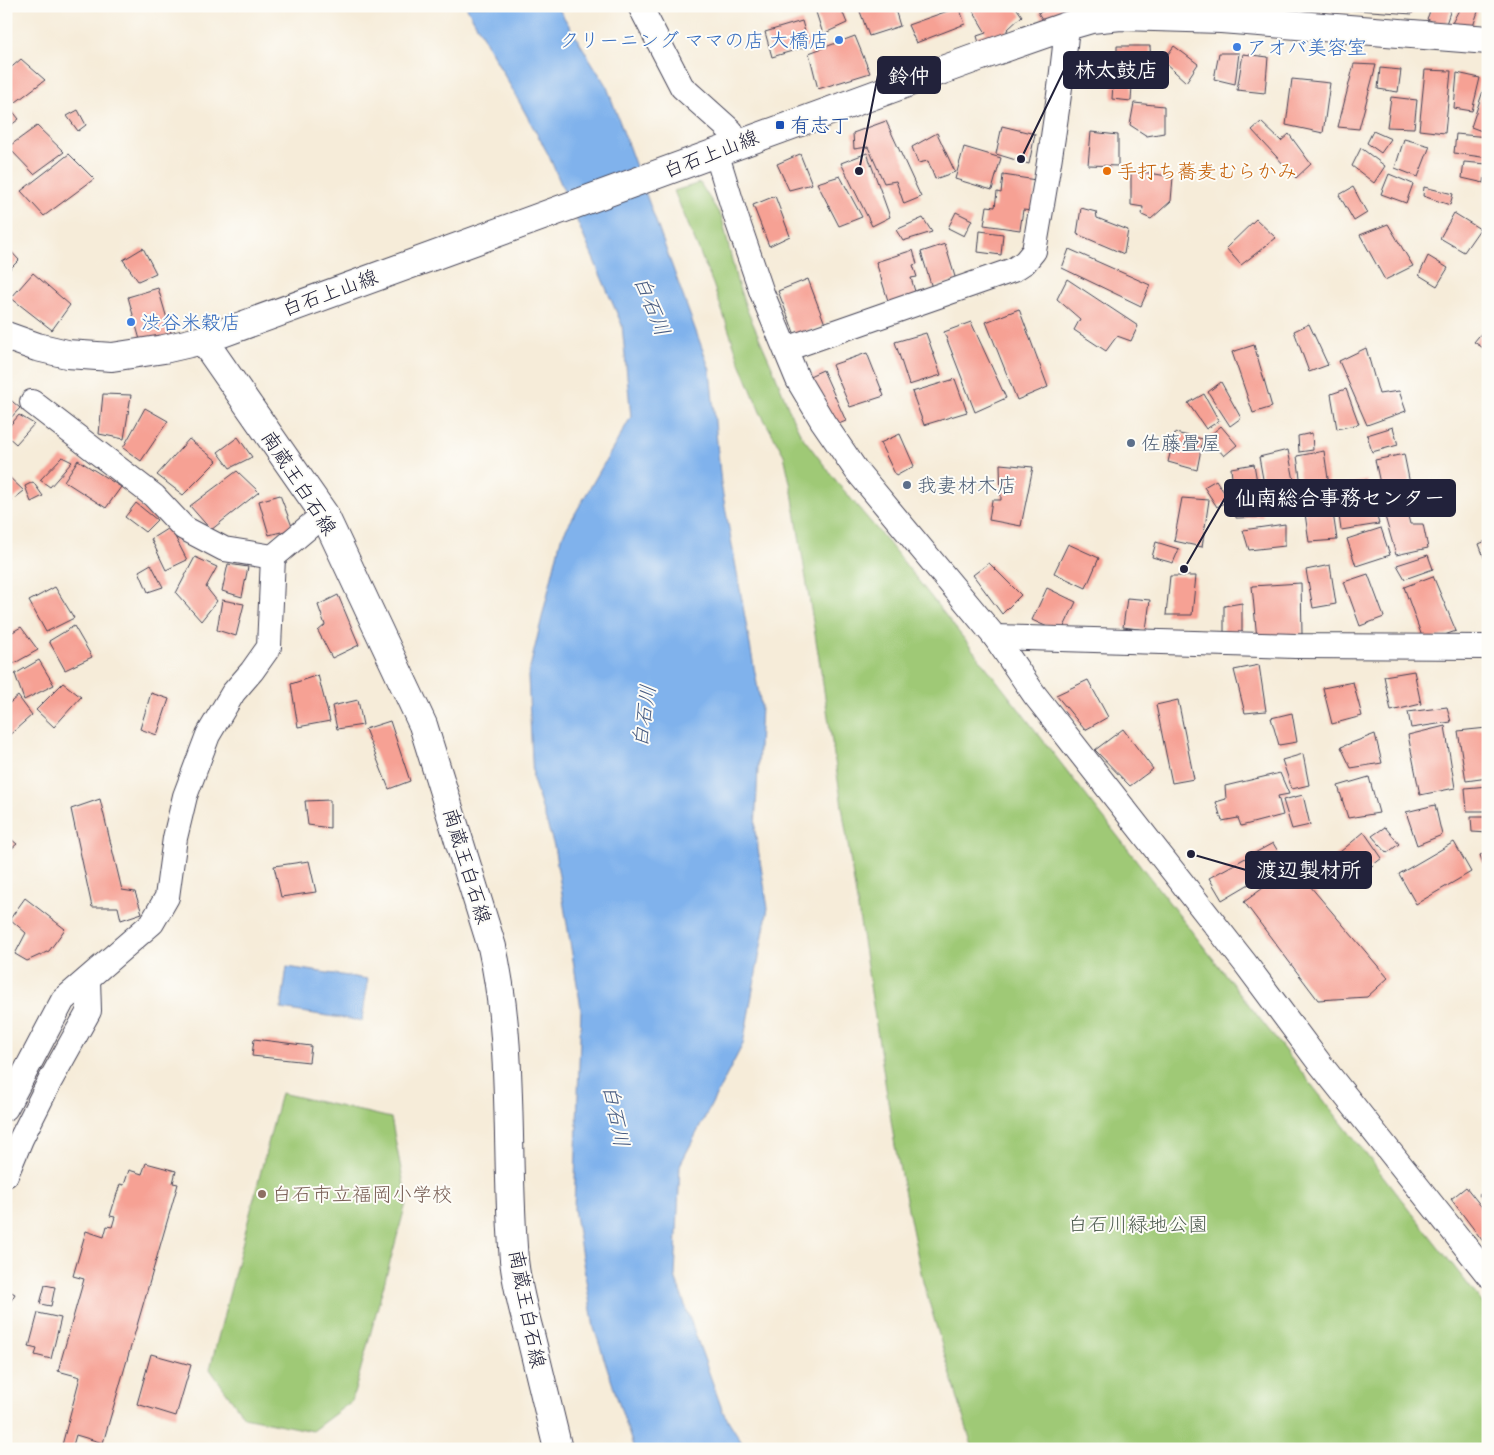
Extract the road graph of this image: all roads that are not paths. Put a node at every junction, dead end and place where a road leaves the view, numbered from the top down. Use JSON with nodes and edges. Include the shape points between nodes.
{"nodes":[{"id":1,"x":640,"y":6,"type":"edge"},
{"id":2,"x":1151,"y":11,"type":"edge"},
{"id":3,"x":1079,"y":17,"type":"edge"},
{"id":4,"x":1488,"y":40,"type":"edge"},
{"id":5,"x":716,"y":152,"type":"junction"},
{"id":6,"x":6,"y":336,"type":"edge"},
{"id":7,"x":211,"y":337,"type":"junction"},
{"id":8,"x":786,"y":348,"type":"junction"},
{"id":9,"x":32,"y":402,"type":"dead end"},
{"id":10,"x":324,"y":514,"type":"junction"},
{"id":11,"x":273,"y":556,"type":"junction"},
{"id":12,"x":995,"y":637,"type":"junction"},
{"id":13,"x":1488,"y":647,"type":"edge"},
{"id":14,"x":88,"y":979,"type":"junction"},
{"id":15,"x":6,"y":1108,"type":"edge"},
{"id":16,"x":6,"y":1175,"type":"edge"},
{"id":17,"x":1488,"y":1275,"type":"edge"},
{"id":18,"x":558,"y":1449,"type":"edge"}],
"edges":[{"from":1,"to":5,"type":"street","via":[[682,87],[731,131]]},
{"from":2,"to":3,"type":"main road","name":"白石上山線"},
{"from":2,"to":4,"type":"main road","name":"白石上山線"},
{"from":3,"to":5,"type":"main road","name":"白石上山線"},
{"from":3,"to":8,"type":"street","via":[[1063,68],[1034,252],[1014,270]]},
{"from":5,"to":7,"type":"main road","name":"白石上山線"},
{"from":5,"to":8,"type":"street","via":[[762,293]]},
{"from":6,"to":7,"type":"main road","name":"白石上山線","via":[[67,354],[112,357]]},
{"from":7,"to":10,"type":"main road","name":"南蔵王白石線"},
{"from":8,"to":12,"type":"street","via":[[798,380],[856,470]]},
{"from":9,"to":11,"type":"street","via":[[154,496],[184,528],[224,549]]},
{"from":10,"to":11,"type":"street"},
{"from":10,"to":18,"type":"main road","name":"南蔵王白石線","via":[[423,725],[492,947],[504,1015],[514,1262]]},
{"from":11,"to":14,"type":"street","via":[[269,647],[233,693],[208,735],[185,796],[167,897],[152,923]]},
{"from":12,"to":13,"type":"street","via":[[1294,646]]},
{"from":12,"to":17,"type":"street","via":[[1034,694]]},
{"from":14,"to":15,"type":"street","via":[[63,1000]]},
{"from":14,"to":16,"type":"street","via":[[89,1011],[21,1139]]}]}
